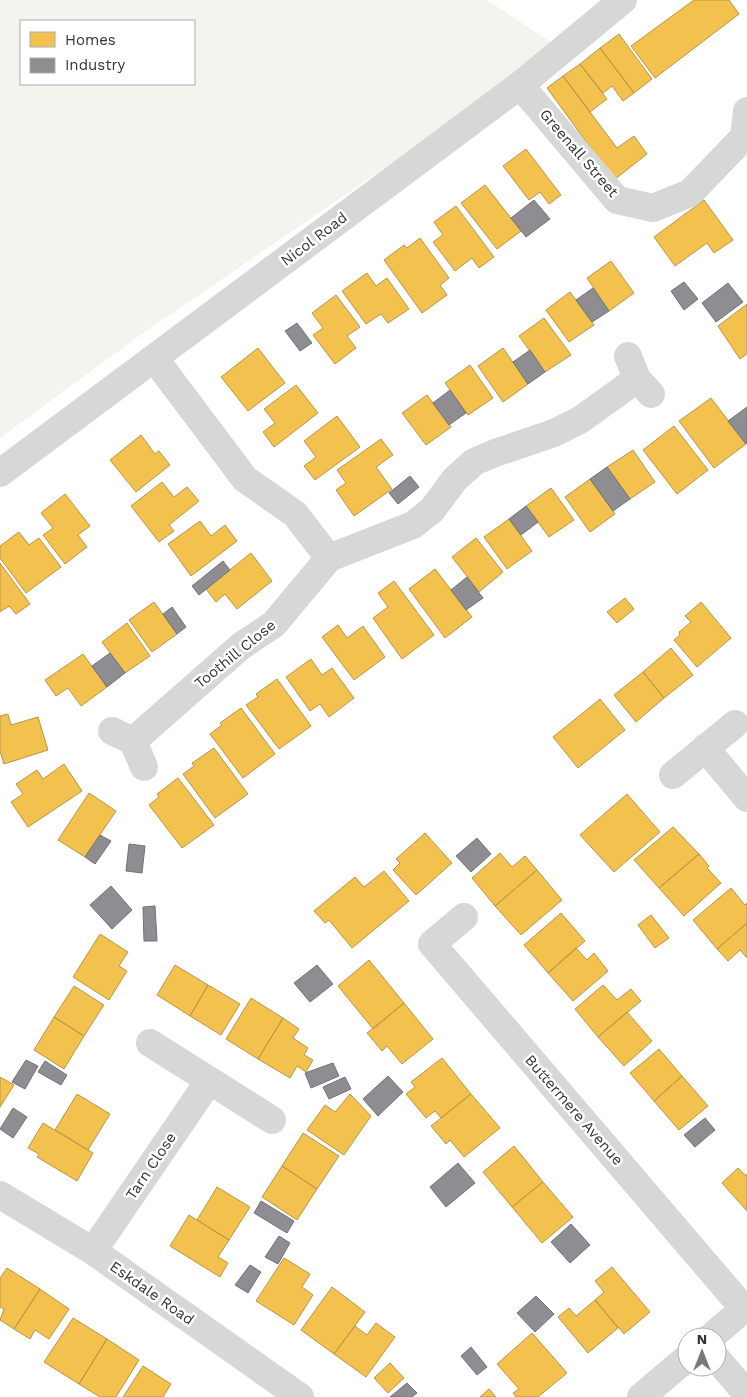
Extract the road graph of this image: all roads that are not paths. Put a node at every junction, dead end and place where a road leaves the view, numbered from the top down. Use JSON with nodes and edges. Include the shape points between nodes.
{"nodes":[{"id":1,"x":622,"y":0,"type":"edge"},
{"id":2,"x":520,"y":85,"type":"junction"},
{"id":3,"x":747,"y":111,"type":"edge"},
{"id":4,"x":154,"y":358,"type":"junction"},
{"id":5,"x":639,"y":377,"type":"dead end"},
{"id":6,"x":0,"y":473,"type":"edge"},
{"id":7,"x":329,"y":558,"type":"junction"},
{"id":8,"x":735,"y":724,"type":"dead end"},
{"id":9,"x":705,"y":748,"type":"junction"},
{"id":10,"x":144,"y":766,"type":"dead end"},
{"id":11,"x":674,"y":775,"type":"dead end"},
{"id":12,"x":747,"y":798,"type":"edge"},
{"id":13,"x":464,"y":917,"type":"dead end"},
{"id":14,"x":150,"y":1043,"type":"dead end"},
{"id":15,"x":209,"y":1081,"type":"junction"},
{"id":16,"x":272,"y":1120,"type":"dead end"},
{"id":17,"x":0,"y":1195,"type":"edge"},
{"id":18,"x":93,"y":1251,"type":"junction"},
{"id":19,"x":745,"y":1307,"type":"edge"},
{"id":20,"x":722,"y":1327,"type":"edge"},
{"id":21,"x":677,"y":1366,"type":"edge"},
{"id":22,"x":727,"y":1371,"type":"edge"},
{"id":23,"x":747,"y":1394,"type":"edge"},
{"id":24,"x":300,"y":1397,"type":"edge"},
{"id":25,"x":640,"y":1397,"type":"edge"}],
"edges":[{"from":1,"to":2,"type":"street","name":"Nicol Road"},
{"from":2,"to":3,"type":"street","name":"Greenall Street","via":[[617,200],[653,208],[690,193],[744,137]]},
{"from":2,"to":4,"type":"street","name":"Nicol Road"},
{"from":4,"to":6,"type":"street","name":"Nicol Road"},
{"from":4,"to":7,"type":"street","via":[[245,479],[295,514]]},
{"from":5,"to":7,"type":"street","name":"Toothill Close","via":[[580,420],[554,434],[474,462],[455,479],[432,510],[413,525]]},
{"from":7,"to":10,"type":"street","name":"Toothill Close","via":[[274,624],[122,736]]},
{"from":8,"to":9,"type":"street"},
{"from":9,"to":11,"type":"street"},
{"from":9,"to":12,"type":"street"},
{"from":13,"to":19,"type":"street","name":"Buttermere Avenue","via":[[432,944]]},
{"from":14,"to":15,"type":"street"},
{"from":15,"to":16,"type":"street"},
{"from":15,"to":18,"type":"street","name":"Tarn Close"},
{"from":17,"to":18,"type":"street","name":"Eskdale Road"},
{"from":18,"to":24,"type":"street","name":"Eskdale Road"},
{"from":19,"to":20,"type":"street"},
{"from":21,"to":25,"type":"street"},
{"from":22,"to":23,"type":"street"}]}
